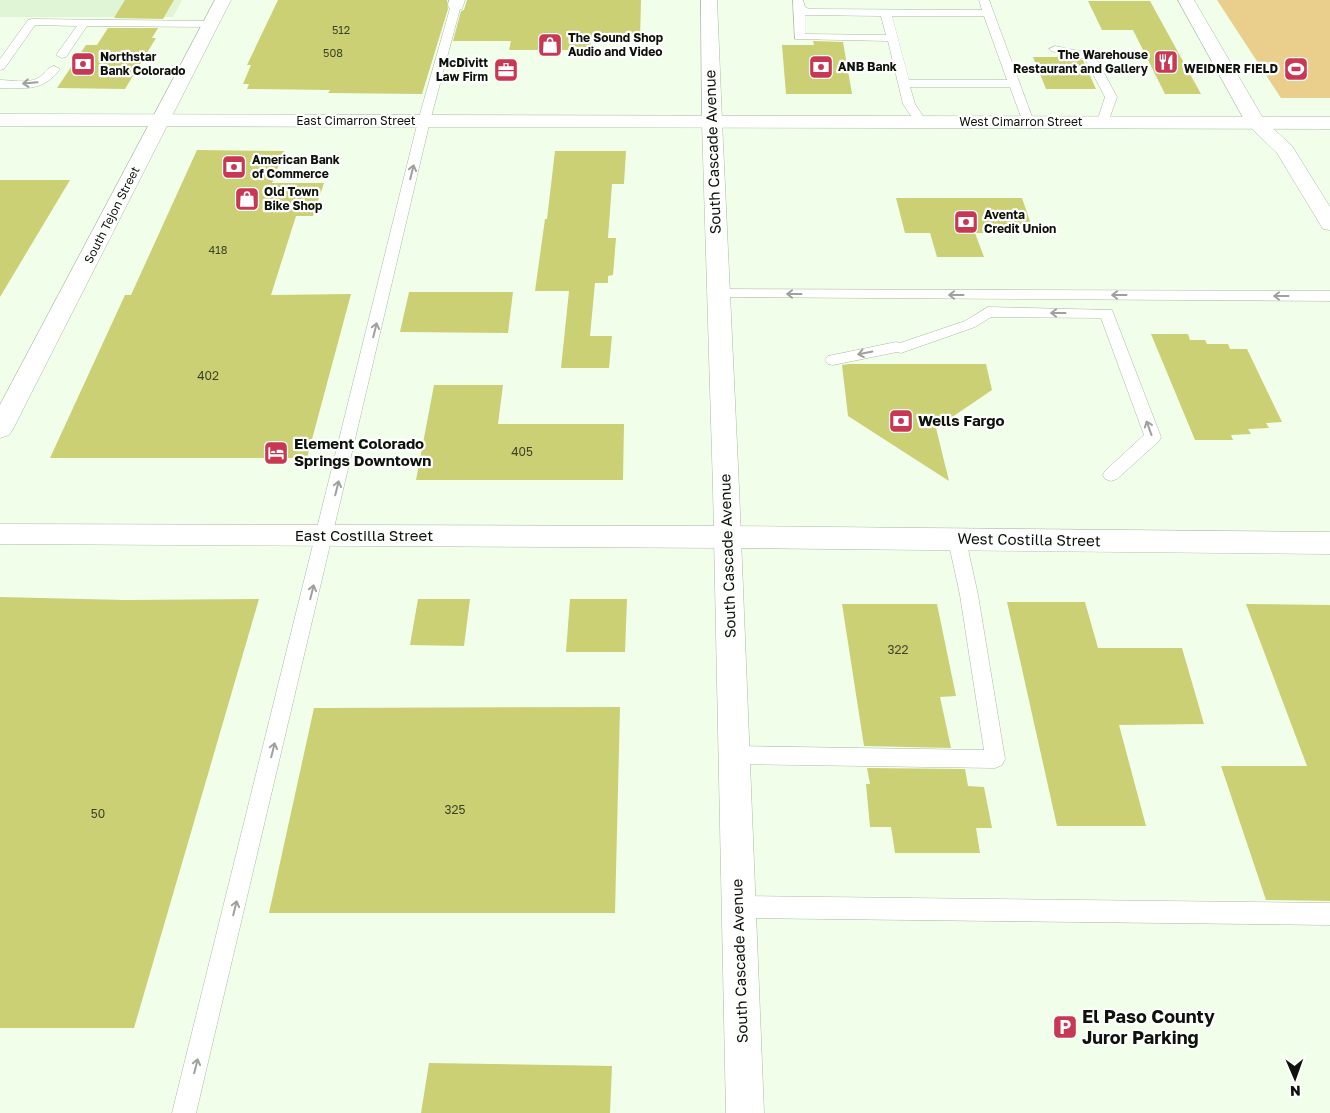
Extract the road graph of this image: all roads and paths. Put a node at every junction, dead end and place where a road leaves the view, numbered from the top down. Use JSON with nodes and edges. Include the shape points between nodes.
{"nodes":[{"id":1,"x":223,"y":0,"type":"edge"},
{"id":2,"x":709,"y":0,"type":"edge"},
{"id":3,"x":984,"y":0,"type":"edge"},
{"id":4,"x":1186,"y":0,"type":"edge"},
{"id":5,"x":456,"y":2,"type":"edge"},
{"id":6,"x":799,"y":4,"type":"edge"},
{"id":7,"x":989,"y":13,"type":"junction"},
{"id":8,"x":84,"y":23,"type":"junction"},
{"id":9,"x":210,"y":24,"type":"junction"},
{"id":10,"x":890,"y":26,"type":"junction"},
{"id":11,"x":1055,"y":49,"type":"dead end"},
{"id":12,"x":62,"y":55,"type":"dead end"},
{"id":13,"x":0,"y":67,"type":"edge"},
{"id":14,"x":54,"y":69,"type":"dead end"},
{"id":15,"x":904,"y":83,"type":"junction"},
{"id":16,"x":0,"y":84,"type":"edge"},
{"id":17,"x":1014,"y":84,"type":"junction"},
{"id":18,"x":0,"y":120,"type":"edge"},
{"id":19,"x":160,"y":120,"type":"junction"},
{"id":20,"x":424,"y":121,"type":"junction"},
{"id":21,"x":712,"y":121,"type":"junction"},
{"id":22,"x":921,"y":122,"type":"junction"},
{"id":23,"x":1028,"y":122,"type":"junction"},
{"id":24,"x":1103,"y":122,"type":"junction"},
{"id":25,"x":1256,"y":122,"type":"junction"},
{"id":26,"x":1330,"y":123,"type":"edge"},
{"id":27,"x":1330,"y":224,"type":"edge"},
{"id":28,"x":718,"y":294,"type":"junction"},
{"id":29,"x":1330,"y":296,"type":"edge"},
{"id":30,"x":833,"y":360,"type":"dead end"},
{"id":31,"x":0,"y":429,"type":"edge"},
{"id":32,"x":1111,"y":475,"type":"dead end"},
{"id":33,"x":0,"y":534,"type":"edge"},
{"id":34,"x":325,"y":535,"type":"junction"},
{"id":35,"x":727,"y":537,"type":"junction"},
{"id":36,"x":957,"y":540,"type":"junction"},
{"id":37,"x":1330,"y":543,"type":"edge"},
{"id":38,"x":734,"y":755,"type":"junction"},
{"id":39,"x":739,"y":906,"type":"junction"},
{"id":40,"x":1330,"y":914,"type":"edge"},
{"id":41,"x":184,"y":1113,"type":"edge"},
{"id":42,"x":745,"y":1113,"type":"edge"}],
"edges":[{"from":1,"to":9,"type":"street","name":"South Tejon Street"},
{"from":2,"to":21,"type":"street","name":"South Cascade Avenue"},
{"from":3,"to":7,"type":"lane"},
{"from":4,"to":25,"type":"street"},
{"from":5,"to":20,"type":"lane"},
{"from":6,"to":10,"type":"lane","via":[[807,12]]},
{"from":6,"to":10,"type":"lane","via":[[799,37]]},
{"from":7,"to":10,"type":"lane"},
{"from":7,"to":17,"type":"lane"},
{"from":8,"to":9,"type":"lane"},
{"from":8,"to":12,"type":"lane"},
{"from":8,"to":13,"type":"lane","via":[[32,22]]},
{"from":9,"to":19,"type":"street","name":"South Tejon Street"},
{"from":10,"to":15,"type":"lane"},
{"from":11,"to":24,"type":"lane","via":[[1089,56],[1111,97]]},
{"from":14,"to":16,"type":"lane","one_way":true,"via":[[44,80],[34,84]]},
{"from":15,"to":17,"type":"lane"},
{"from":15,"to":22,"type":"lane","via":[[909,104]]},
{"from":17,"to":23,"type":"lane"},
{"from":18,"to":19,"type":"street","name":"East Cimarron Street"},
{"from":19,"to":20,"type":"street","name":"East Cimarron Street"},
{"from":19,"to":31,"type":"street","name":"South Tejon Street"},
{"from":20,"to":21,"type":"street","name":"East Cimarron Street"},
{"from":34,"to":20,"type":"lane","one_way":true},
{"from":21,"to":22,"type":"street","name":"West Cimarron Street"},
{"from":21,"to":28,"type":"street","name":"South Cascade Avenue"},
{"from":22,"to":23,"type":"street","name":"West Cimarron Street"},
{"from":23,"to":24,"type":"street","name":"West Cimarron Street"},
{"from":24,"to":25,"type":"street","name":"West Cimarron Street"},
{"from":25,"to":26,"type":"street","name":"West Cimarron Street"},
{"from":25,"to":27,"type":"street","via":[[1285,150]]},
{"from":29,"to":28,"type":"lane","one_way":true},
{"from":28,"to":35,"type":"street","name":"South Cascade Avenue"},
{"from":32,"to":30,"type":"lane","one_way":true,"via":[[1153,437],[1107,313],[988,312],[970,324],[898,348]]},
{"from":33,"to":34,"type":"street","name":"East Costilla Street"},
{"from":34,"to":35,"type":"street","name":"East Costilla Street"},
{"from":41,"to":34,"type":"lane","one_way":true},
{"from":35,"to":36,"type":"street","name":"West Costilla Street"},
{"from":35,"to":38,"type":"street","name":"South Cascade Avenue"},
{"from":36,"to":37,"type":"street","name":"West Costilla Street"},
{"from":36,"to":38,"type":"lane","via":[[995,759]]},
{"from":38,"to":39,"type":"street","name":"South Cascade Avenue"},
{"from":39,"to":40,"type":"lane"},
{"from":39,"to":42,"type":"street","name":"South Cascade Avenue"}]}
